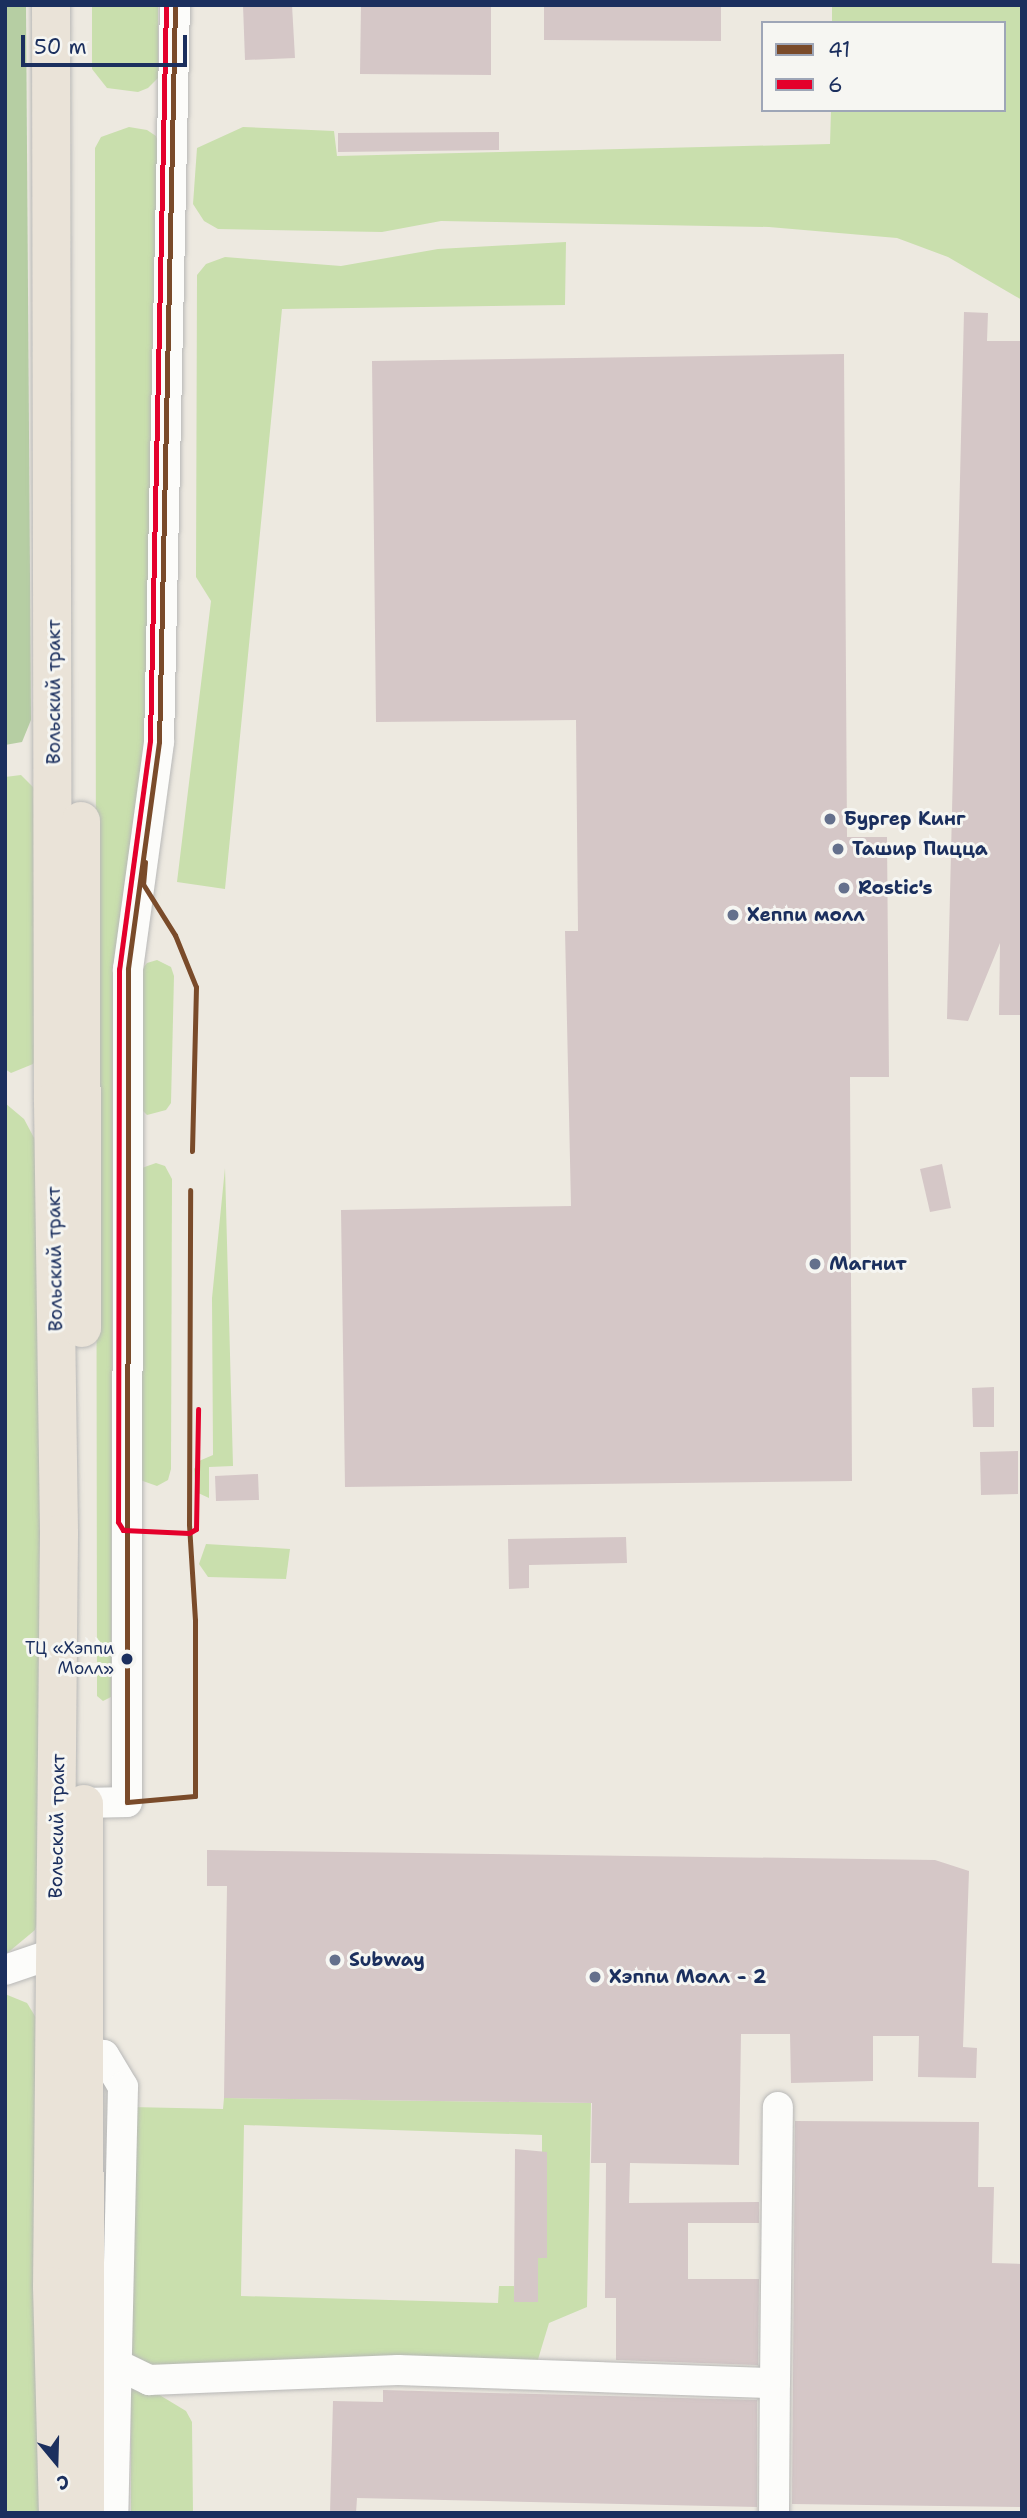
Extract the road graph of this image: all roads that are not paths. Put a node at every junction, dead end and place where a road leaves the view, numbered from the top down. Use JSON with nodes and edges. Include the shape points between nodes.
{"nodes":[{"id":1,"x":51,"y":5,"type":"edge"},
{"id":2,"x":77,"y":5,"type":"edge"},
{"id":3,"x":175,"y":5,"type":"edge"},
{"id":4,"x":84,"y":1803,"type":"junction"},
{"id":5,"x":55,"y":1953,"type":"junction"},
{"id":6,"x":5,"y":1970,"type":"edge"},
{"id":7,"x":84,"y":2052,"type":"junction"},
{"id":8,"x":778,"y":2107,"type":"dead end"},
{"id":9,"x":114,"y":2363,"type":"junction"},
{"id":10,"x":775,"y":2383,"type":"junction"},
{"id":11,"x":58,"y":2513,"type":"edge"},
{"id":12,"x":85,"y":2513,"type":"edge"},
{"id":13,"x":113,"y":2513,"type":"edge"},
{"id":14,"x":774,"y":2513,"type":"edge"}],
"edges":[{"from":1,"to":5,"type":"main road","name":"Вольский тракт","via":[[53,1102],[59,1534]]},
{"from":2,"to":4,"type":"main road","name":"Вольский тракт"},
{"from":3,"to":4,"type":"street","via":[[167,552],[159,742],[128,969],[127,1802]]},
{"from":4,"to":7,"type":"main road","name":"Вольский тракт"},
{"from":5,"to":6,"type":"street"},
{"from":5,"to":11,"type":"main road","name":"Вольский тракт","via":[[52,2286]]},
{"from":7,"to":9,"type":"street","via":[[104,2055],[123,2087]]},
{"from":7,"to":12,"type":"main road","name":"Вольский тракт"},
{"from":8,"to":10,"type":"street"},
{"from":9,"to":10,"type":"street","via":[[149,2380],[398,2370]]},
{"from":9,"to":13,"type":"street"},
{"from":10,"to":14,"type":"street"}]}
